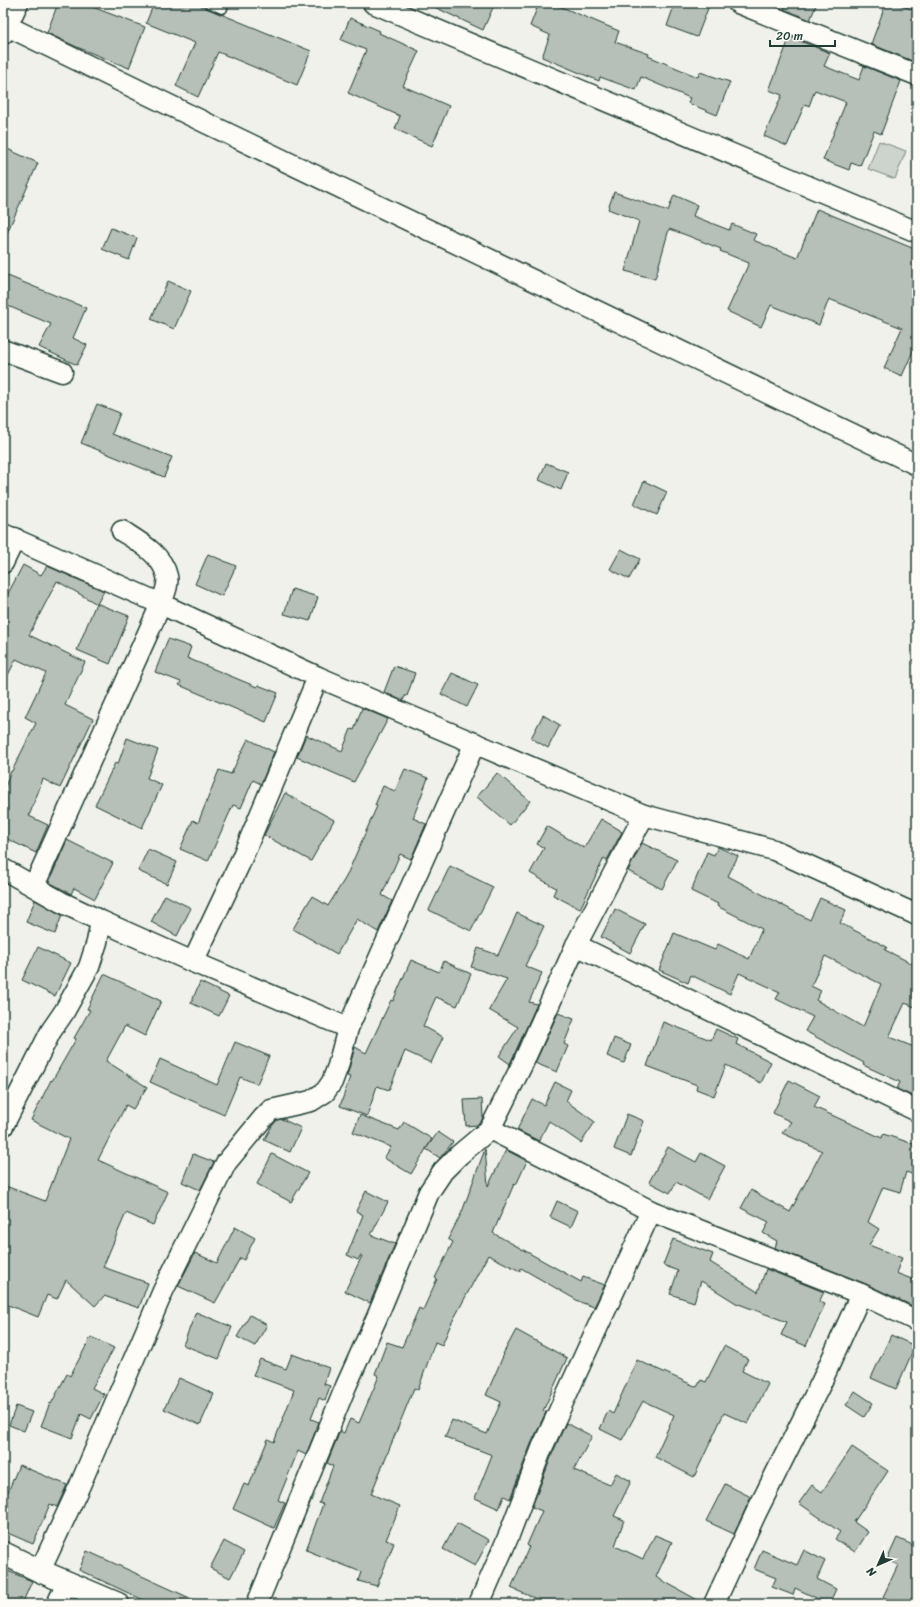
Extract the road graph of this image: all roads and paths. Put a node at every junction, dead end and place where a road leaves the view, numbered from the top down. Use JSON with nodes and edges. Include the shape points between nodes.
{"nodes":[{"id":1,"x":18,"y":3,"type":"edge"},
{"id":2,"x":210,"y":3,"type":"edge"},
{"id":3,"x":373,"y":3,"type":"edge"},
{"id":4,"x":738,"y":3,"type":"edge"},
{"id":5,"x":222,"y":8,"type":"dead end"},
{"id":6,"x":4,"y":28,"type":"edge"},
{"id":7,"x":917,"y":75,"type":"edge"},
{"id":8,"x":917,"y":232,"type":"edge"},
{"id":9,"x":3,"y":350,"type":"edge"},
{"id":10,"x":62,"y":372,"type":"dead end"},
{"id":11,"x":917,"y":465,"type":"edge"},
{"id":12,"x":122,"y":531,"type":"dead end"},
{"id":13,"x":9,"y":536,"type":"edge"},
{"id":14,"x":3,"y":563,"type":"edge"},
{"id":15,"x":161,"y":604,"type":"junction"},
{"id":16,"x":318,"y":677,"type":"junction"},
{"id":17,"x":475,"y":743,"type":"junction"},
{"id":18,"x":644,"y":815,"type":"junction"},
{"id":19,"x":3,"y":869,"type":"edge"},
{"id":20,"x":34,"y":886,"type":"junction"},
{"id":21,"x":917,"y":915,"type":"edge"},
{"id":22,"x":101,"y":921,"type":"junction"},
{"id":23,"x":576,"y":945,"type":"junction"},
{"id":24,"x":193,"y":962,"type":"junction"},
{"id":25,"x":348,"y":1028,"type":"junction"},
{"id":26,"x":917,"y":1111,"type":"edge"},
{"id":27,"x":3,"y":1126,"type":"edge"},
{"id":28,"x":490,"y":1129,"type":"junction"},
{"id":29,"x":651,"y":1211,"type":"junction"},
{"id":30,"x":861,"y":1294,"type":"junction"},
{"id":31,"x":917,"y":1321,"type":"edge"},
{"id":32,"x":3,"y":1552,"type":"edge"},
{"id":33,"x":40,"y":1571,"type":"junction"},
{"id":34,"x":67,"y":1583,"type":"junction"},
{"id":35,"x":57,"y":1604,"type":"edge"},
{"id":36,"x":118,"y":1604,"type":"edge"},
{"id":37,"x":257,"y":1604,"type":"edge"},
{"id":38,"x":479,"y":1604,"type":"edge"},
{"id":39,"x":714,"y":1604,"type":"edge"}],
"edges":[{"from":1,"to":6,"type":"street"},
{"from":2,"to":5,"type":"lane"},
{"from":3,"to":8,"type":"street"},
{"from":4,"to":7,"type":"street"},
{"from":6,"to":11,"type":"street"},
{"from":9,"to":10,"type":"street"},
{"from":12,"to":15,"type":"street","via":[[151,551],[162,563],[167,577]]},
{"from":13,"to":14,"type":"street"},
{"from":13,"to":15,"type":"street"},
{"from":15,"to":16,"type":"street"},
{"from":15,"to":20,"type":"street"},
{"from":16,"to":17,"type":"street"},
{"from":16,"to":24,"type":"street","via":[[239,865]]},
{"from":17,"to":18,"type":"street"},
{"from":17,"to":25,"type":"street"},
{"from":18,"to":21,"type":"street","via":[[774,850]]},
{"from":18,"to":23,"type":"street"},
{"from":19,"to":20,"type":"street"},
{"from":20,"to":22,"type":"street"},
{"from":22,"to":24,"type":"street"},
{"from":22,"to":27,"type":"street","via":[[89,967],[51,1031]]},
{"from":23,"to":26,"type":"street"},
{"from":23,"to":28,"type":"street"},
{"from":24,"to":25,"type":"street"},
{"from":25,"to":33,"type":"street","via":[[338,1066],[325,1092],[311,1101],[271,1110],[226,1163],[163,1291],[80,1485]]},
{"from":28,"to":29,"type":"street"},
{"from":28,"to":37,"type":"street","via":[[448,1166],[429,1192]]},
{"from":29,"to":30,"type":"street"},
{"from":29,"to":38,"type":"street","via":[[542,1448]]},
{"from":30,"to":31,"type":"street"},
{"from":30,"to":39,"type":"street"},
{"from":32,"to":33,"type":"street"},
{"from":33,"to":34,"type":"street"},
{"from":34,"to":35,"type":"street"},
{"from":34,"to":36,"type":"street"}]}
